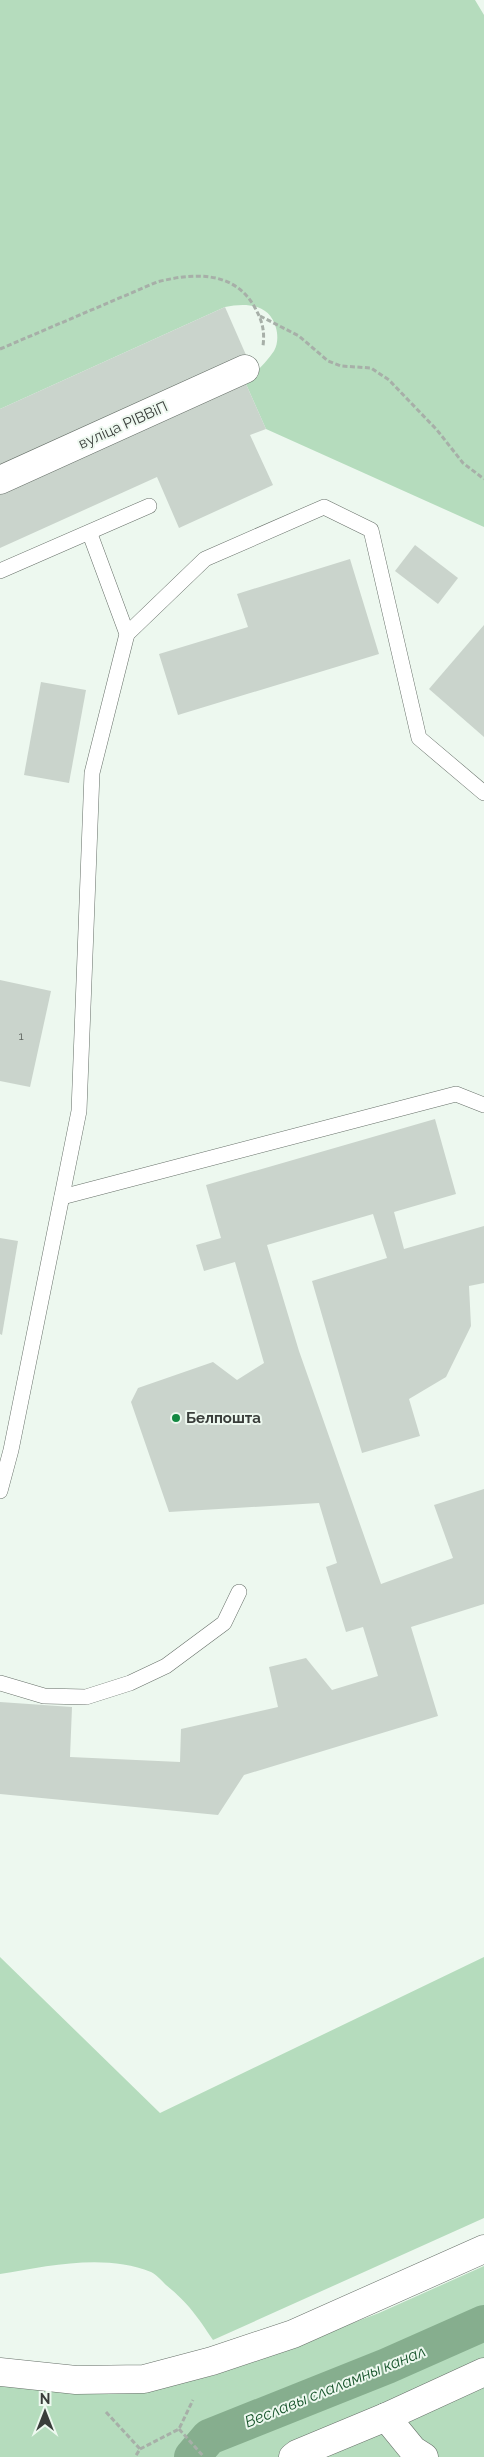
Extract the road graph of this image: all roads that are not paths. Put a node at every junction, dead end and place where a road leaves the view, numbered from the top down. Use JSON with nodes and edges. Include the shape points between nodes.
{"nodes":[{"id":1,"x":245,"y":369,"type":"road end"},
{"id":2,"x":0,"y":480,"type":"edge"},
{"id":3,"x":149,"y":506,"type":"dead end"},
{"id":4,"x":90,"y":534,"type":"junction"},
{"id":5,"x":0,"y":571,"type":"edge"},
{"id":6,"x":127,"y":634,"type":"junction"},
{"id":7,"x":484,"y":793,"type":"edge"},
{"id":8,"x":484,"y":1105,"type":"edge"},
{"id":9,"x":62,"y":1197,"type":"junction"},
{"id":10,"x":0,"y":1491,"type":"edge"},
{"id":11,"x":239,"y":1592,"type":"dead end"},
{"id":12,"x":0,"y":1683,"type":"edge"},
{"id":13,"x":484,"y":2249,"type":"edge"},
{"id":14,"x":0,"y":2372,"type":"edge"},
{"id":15,"x":484,"y":2372,"type":"edge"},
{"id":16,"x":386,"y":2417,"type":"junction"},
{"id":17,"x":293,"y":2457,"type":"edge"},
{"id":18,"x":424,"y":2457,"type":"edge"}],
"edges":[{"from":1,"to":2,"type":"street","name":"вуліца РІВВіП"},
{"from":3,"to":4,"type":"lane"},
{"from":4,"to":5,"type":"lane"},
{"from":4,"to":6,"type":"lane"},
{"from":6,"to":7,"type":"lane","via":[[205,559],[324,507],[371,530],[419,738]]},
{"from":6,"to":9,"type":"lane","via":[[92,773],[79,1111]]},
{"from":8,"to":9,"type":"lane","via":[[456,1094]]},
{"from":9,"to":10,"type":"lane"},
{"from":11,"to":12,"type":"lane","via":[[224,1622],[166,1666],[130,1683],[86,1697],[44,1696]]},
{"from":13,"to":14,"type":"street","via":[[293,2334],[144,2379],[76,2380]]},
{"from":15,"to":16,"type":"street"},
{"from":16,"to":17,"type":"street"},
{"from":16,"to":18,"type":"street","via":[[413,2450]]}]}
